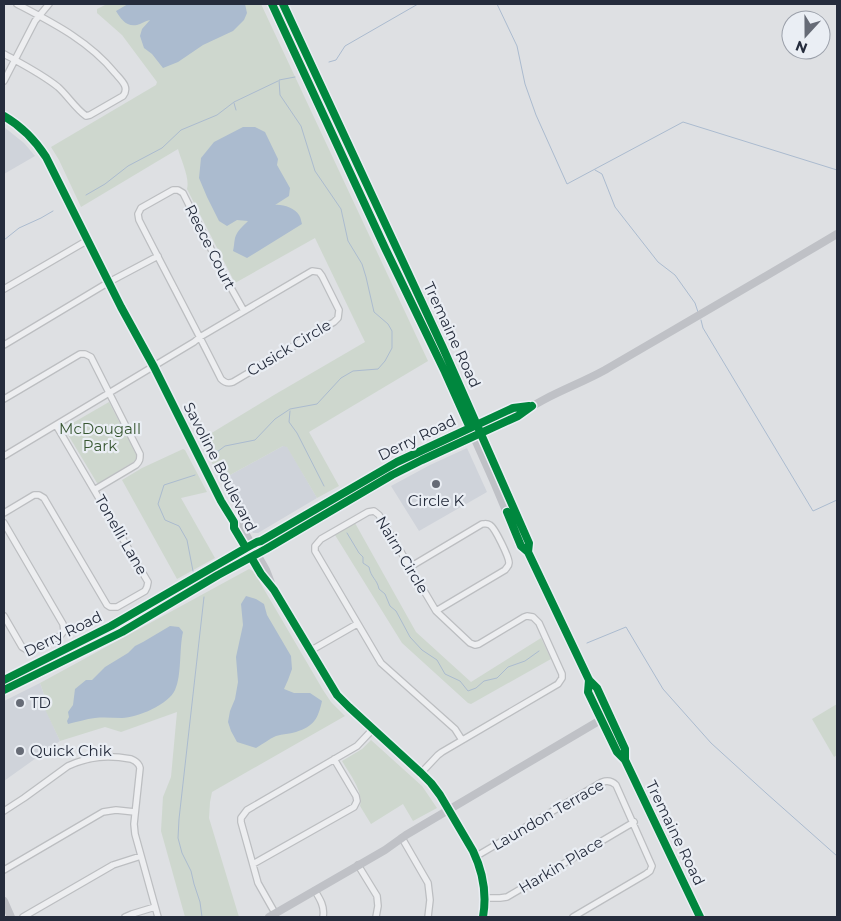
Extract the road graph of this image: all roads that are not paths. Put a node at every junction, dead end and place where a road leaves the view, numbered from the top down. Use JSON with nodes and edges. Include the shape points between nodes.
{"nodes":[{"id":1,"x":17,"y":4,"type":"edge"},
{"id":2,"x":49,"y":4,"type":"edge"},
{"id":3,"x":272,"y":4,"type":"edge"},
{"id":4,"x":283,"y":4,"type":"edge"},
{"id":5,"x":39,"y":15,"type":"junction"},
{"id":6,"x":4,"y":54,"type":"edge"},
{"id":7,"x":15,"y":60,"type":"junction"},
{"id":8,"x":4,"y":81,"type":"edge"},
{"id":9,"x":4,"y":116,"type":"edge"},
{"id":10,"x":837,"y":234,"type":"edge"},
{"id":11,"x":88,"y":240,"type":"junction"},
{"id":12,"x":158,"y":256,"type":"junction"},
{"id":13,"x":109,"y":282,"type":"junction"},
{"id":14,"x":4,"y":290,"type":"edge"},
{"id":15,"x":244,"y":311,"type":"junction"},
{"id":16,"x":200,"y":337,"type":"junction"},
{"id":17,"x":4,"y":344,"type":"edge"},
{"id":18,"x":154,"y":367,"type":"junction"},
{"id":19,"x":110,"y":393,"type":"junction"},
{"id":20,"x":4,"y":399,"type":"edge"},
{"id":21,"x":532,"y":406,"type":"junction"},
{"id":22,"x":478,"y":424,"type":"junction"},
{"id":23,"x":56,"y":425,"type":"junction"},
{"id":24,"x":470,"y":428,"type":"junction"},
{"id":25,"x":481,"y":432,"type":"junction"},
{"id":26,"x":473,"y":436,"type":"junction"},
{"id":27,"x":4,"y":456,"type":"edge"},
{"id":28,"x":94,"y":490,"type":"junction"},
{"id":29,"x":4,"y":513,"type":"edge"},
{"id":30,"x":4,"y":523,"type":"edge"},
{"id":31,"x":249,"y":546,"type":"junction"},
{"id":32,"x":528,"y":552,"type":"junction"},
{"id":33,"x":254,"y":555,"type":"junction"},
{"id":34,"x":410,"y":566,"type":"junction"},
{"id":35,"x":436,"y":611,"type":"junction"},
{"id":36,"x":4,"y":616,"type":"edge"},
{"id":37,"x":358,"y":624,"type":"junction"},
{"id":38,"x":310,"y":651,"type":"junction"},
{"id":39,"x":4,"y":680,"type":"edge"},
{"id":40,"x":4,"y":690,"type":"edge"},
{"id":41,"x":606,"y":717,"type":"junction"},
{"id":42,"x":373,"y":729,"type":"junction"},
{"id":43,"x":462,"y":740,"type":"junction"},
{"id":44,"x":334,"y":758,"type":"junction"},
{"id":45,"x":421,"y":773,"type":"junction"},
{"id":46,"x":448,"y":810,"type":"junction"},
{"id":47,"x":4,"y":811,"type":"edge"},
{"id":48,"x":135,"y":812,"type":"junction"},
{"id":49,"x":634,"y":822,"type":"junction"},
{"id":50,"x":402,"y":838,"type":"junction"},
{"id":51,"x":141,"y":856,"type":"junction"},
{"id":52,"x":476,"y":857,"type":"junction"},
{"id":53,"x":253,"y":864,"type":"junction"},
{"id":54,"x":358,"y":865,"type":"junction"},
{"id":55,"x":4,"y":870,"type":"edge"},
{"id":56,"x":315,"y":891,"type":"junction"},
{"id":57,"x":485,"y":898,"type":"junction"},
{"id":58,"x":4,"y":901,"type":"edge"},
{"id":59,"x":155,"y":906,"type":"junction"},
{"id":60,"x":272,"y":915,"type":"edge"},
{"id":61,"x":11,"y":917,"type":"edge"},
{"id":62,"x":23,"y":917,"type":"edge"},
{"id":63,"x":124,"y":917,"type":"edge"},
{"id":64,"x":158,"y":917,"type":"edge"},
{"id":65,"x":323,"y":917,"type":"edge"},
{"id":66,"x":376,"y":917,"type":"edge"},
{"id":67,"x":428,"y":917,"type":"edge"},
{"id":68,"x":483,"y":917,"type":"edge"},
{"id":69,"x":573,"y":917,"type":"edge"},
{"id":70,"x":700,"y":917,"type":"edge"}],
"edges":[{"from":1,"to":5,"type":"street"},
{"from":2,"to":5,"type":"street"},
{"from":3,"to":24,"type":"main road","name":"Tremaine Road"},
{"from":4,"to":22,"type":"main road","name":"Tremaine Road"},
{"from":5,"to":7,"type":"street"},
{"from":5,"to":7,"type":"street","via":[[69,32],[95,53],[113,70],[126,93],[86,116],[49,81]]},
{"from":6,"to":7,"type":"street"},
{"from":7,"to":8,"type":"street"},
{"from":9,"to":11,"type":"main road","name":"Savoline Boulevard","via":[[26,132],[43,153]]},
{"from":10,"to":21,"type":"main road","name":"Derry Road","via":[[602,371]]},
{"from":11,"to":13,"type":"main road","name":"Savoline Boulevard"},
{"from":11,"to":14,"type":"street"},
{"from":12,"to":13,"type":"street"},
{"from":12,"to":15,"type":"street","name":"Reece Court","via":[[138,212],[178,190],[183,193]]},
{"from":12,"to":16,"type":"street","name":"Reece Court"},
{"from":13,"to":17,"type":"street"},
{"from":13,"to":18,"type":"main road","name":"Savoline Boulevard"},
{"from":15,"to":16,"type":"street","name":"Cusick Circle"},
{"from":15,"to":16,"type":"street","name":"Cusick Circle","via":[[314,270],[322,276],[339,313],[334,322],[230,383],[221,379]]},
{"from":16,"to":18,"type":"street","name":"Cusick Circle"},
{"from":18,"to":19,"type":"street","name":"Cusick Circle"},
{"from":18,"to":31,"type":"main road","name":"Savoline Boulevard","via":[[221,501],[234,522],[240,524]]},
{"from":19,"to":20,"type":"street","via":[[91,357],[80,354]]},
{"from":19,"to":23,"type":"street","name":"Cusick Circle"},
{"from":19,"to":28,"type":"street","via":[[140,458],[136,465]]},
{"from":21,"to":22,"type":"main road","name":"Derry Road","via":[[513,408]]},
{"from":21,"to":25,"type":"main road","name":"Derry Road","via":[[518,416]]},
{"from":22,"to":24,"type":"main road","name":"Derry Road"},
{"from":22,"to":25,"type":"main road","name":"Tremaine Road"},
{"from":23,"to":27,"type":"street","name":"Cusick Circle"},
{"from":23,"to":28,"type":"street","name":"Tonelli Lane"},
{"from":24,"to":26,"type":"main road","name":"Tremaine Road"},
{"from":24,"to":31,"type":"main road","name":"Derry Road","via":[[397,462]]},
{"from":25,"to":26,"type":"main road","name":"Derry Road"},
{"from":25,"to":32,"type":"main road","name":"Tremaine Road","via":[[530,543]]},
{"from":26,"to":32,"type":"main road","name":"Tremaine Road","via":[[521,546]]},
{"from":26,"to":33,"type":"main road","name":"Derry Road","via":[[392,475]]},
{"from":28,"to":29,"type":"street","name":"Tonelli Lane","via":[[148,582],[145,591],[114,608],[107,605],[42,496],[34,495]]},
{"from":30,"to":36,"type":"street","via":[[63,624],[64,631],[60,636],[27,650]]},
{"from":31,"to":33,"type":"main road","name":"Savoline Boulevard"},
{"from":31,"to":39,"type":"main road","name":"Derry Road","via":[[111,626]]},
{"from":32,"to":41,"type":"main road","name":"Tremaine Road","via":[[589,680],[597,688]]},
{"from":33,"to":38,"type":"main road","name":"Savoline Boulevard","via":[[261,574]]},
{"from":33,"to":40,"type":"main road","name":"Derry Road","via":[[122,632]]},
{"from":34,"to":35,"type":"street","name":"Nairn Circle"},
{"from":34,"to":35,"type":"street","via":[[482,524],[494,529],[508,560],[507,568]]},
{"from":34,"to":37,"type":"street","name":"Nairn Circle","via":[[374,511],[317,542],[315,551]]},
{"from":35,"to":43,"type":"street","name":"Nairn Circle","via":[[475,645],[524,617],[533,616],[562,674],[558,684]]},
{"from":37,"to":38,"type":"street"},
{"from":37,"to":43,"type":"street","name":"Nairn Circle","via":[[382,663],[455,729]]},
{"from":38,"to":42,"type":"main road","name":"Savoline Boulevard","via":[[337,695]]},
{"from":41,"to":46,"type":"main road"},
{"from":41,"to":70,"type":"main road","name":"Tremaine Road","via":[[625,749],[625,760]]},
{"from":42,"to":44,"type":"street","via":[[358,746]]},
{"from":42,"to":45,"type":"main road","name":"Savoline Boulevard"},
{"from":43,"to":45,"type":"street","name":"Nairn Circle","via":[[438,755]]},
{"from":44,"to":53,"type":"street","via":[[244,812],[241,822]]},
{"from":44,"to":53,"type":"street","via":[[357,799],[354,807]]},
{"from":45,"to":46,"type":"main road","name":"Savoline Boulevard"},
{"from":46,"to":50,"type":"main road"},
{"from":46,"to":52,"type":"main road","name":"Savoline Boulevard"},
{"from":47,"to":48,"type":"street","via":[[68,766],[107,756],[131,758],[138,764]]},
{"from":48,"to":51,"type":"street","via":[[135,834]]},
{"from":48,"to":55,"type":"street","via":[[116,810],[99,814]]},
{"from":49,"to":52,"type":"street","name":"Laundon Terrace","via":[[616,785],[604,781]]},
{"from":49,"to":57,"type":"street","name":"Harkin Place","via":[[507,897]]},
{"from":49,"to":69,"type":"street","name":"Laundon Terrace","via":[[652,863],[650,871]]},
{"from":50,"to":54,"type":"main road"},
{"from":50,"to":67,"type":"street","via":[[428,883]]},
{"from":51,"to":59,"type":"street"},
{"from":51,"to":62,"type":"street","via":[[113,865]]},
{"from":52,"to":57,"type":"main road","name":"Savoline Boulevard"},
{"from":53,"to":60,"type":"street"},
{"from":54,"to":56,"type":"main road"},
{"from":54,"to":66,"type":"street","via":[[377,896]]},
{"from":56,"to":60,"type":"main road"},
{"from":56,"to":65,"type":"street","via":[[322,905]]},
{"from":57,"to":68,"type":"main road","name":"Savoline Boulevard"},
{"from":58,"to":61,"type":"main road"},
{"from":59,"to":63,"type":"street"},
{"from":59,"to":64,"type":"street"}]}
